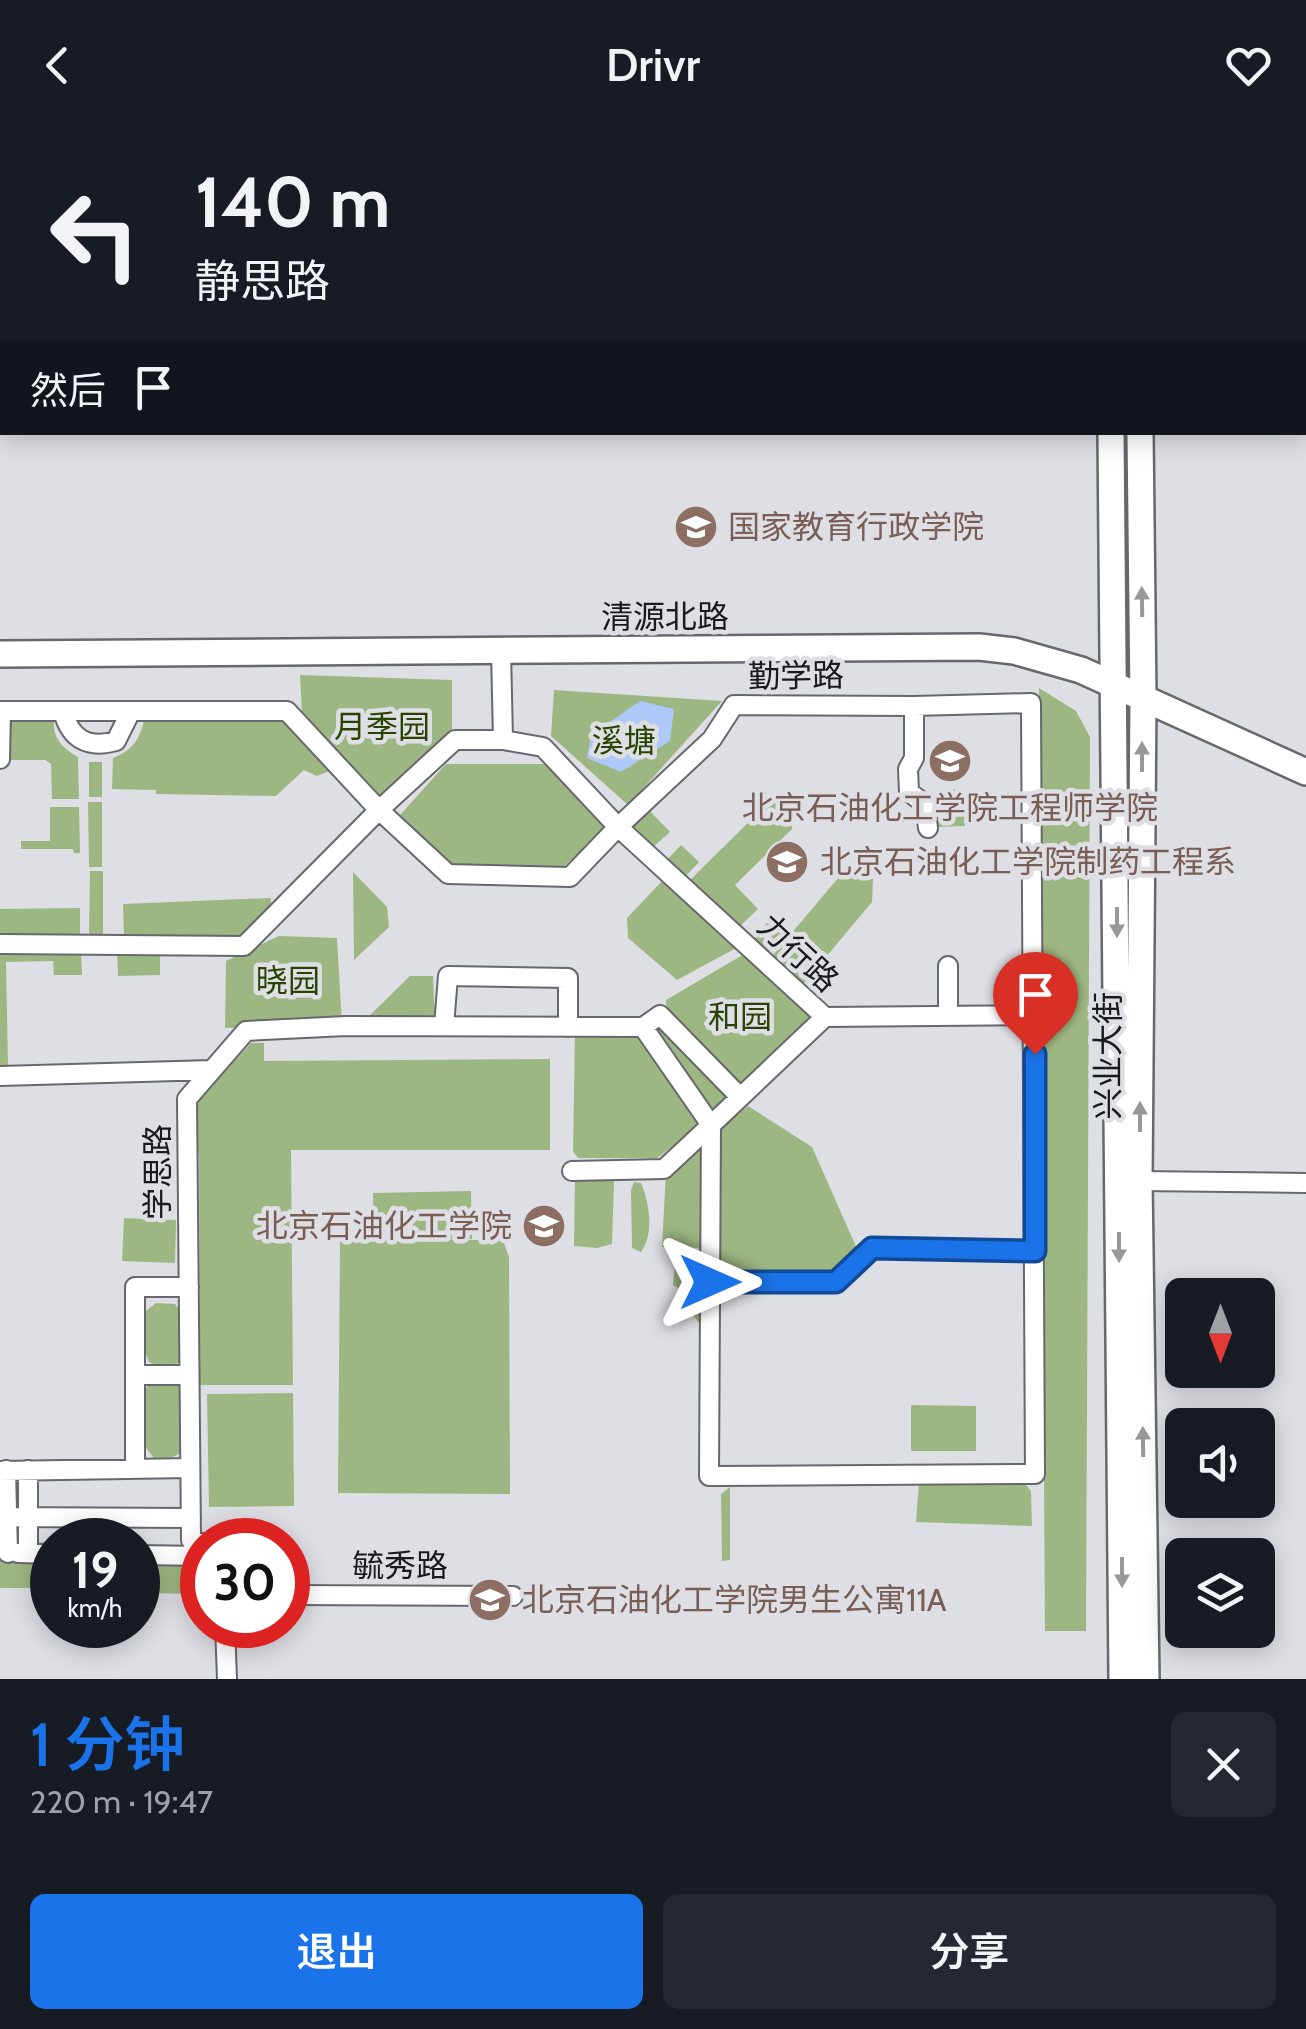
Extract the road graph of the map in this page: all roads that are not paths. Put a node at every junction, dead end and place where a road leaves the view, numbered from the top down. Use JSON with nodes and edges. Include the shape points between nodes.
{"nodes":[{"id":1,"x":1111,"y":435,"type":"edge"},
{"id":2,"x":1140,"y":435,"type":"edge"},
{"id":3,"x":501,"y":650,"type":"junction"},
{"id":4,"x":0,"y":654,"type":"edge"},
{"id":5,"x":1115,"y":684,"type":"junction"},
{"id":6,"x":1143,"y":699,"type":"junction"},
{"id":7,"x":914,"y":706,"type":"junction"},
{"id":8,"x":131,"y":711,"type":"junction"},
{"id":9,"x":1,"y":712,"type":"edge"},
{"id":10,"x":63,"y":712,"type":"junction"},
{"id":11,"x":503,"y":740,"type":"junction"},
{"id":12,"x":0,"y":759,"type":"edge"},
{"id":13,"x":1306,"y":772,"type":"edge"},
{"id":14,"x":378,"y":810,"type":"junction"},
{"id":15,"x":618,"y":827,"type":"junction"},
{"id":16,"x":928,"y":828,"type":"dead end"},
{"id":17,"x":0,"y":944,"type":"edge"},
{"id":18,"x":948,"y":966,"type":"dead end"},
{"id":19,"x":1035,"y":1015,"type":"junction"},
{"id":20,"x":948,"y":1016,"type":"junction"},
{"id":21,"x":825,"y":1017,"type":"junction"},
{"id":22,"x":444,"y":1026,"type":"junction"},
{"id":23,"x":568,"y":1027,"type":"junction"},
{"id":24,"x":643,"y":1027,"type":"junction"},
{"id":25,"x":212,"y":1070,"type":"junction"},
{"id":26,"x":0,"y":1076,"type":"edge"},
{"id":27,"x":740,"y":1097,"type":"junction"},
{"id":28,"x":712,"y":1124,"type":"junction"},
{"id":29,"x":572,"y":1171,"type":"dead end"},
{"id":30,"x":1140,"y":1180,"type":"junction"},
{"id":31,"x":1306,"y":1183,"type":"edge"},
{"id":32,"x":1035,"y":1251,"type":"junction"},
{"id":33,"x":710,"y":1282,"type":"junction"},
{"id":34,"x":188,"y":1287,"type":"junction"},
{"id":35,"x":135,"y":1375,"type":"junction"},
{"id":36,"x":189,"y":1375,"type":"junction"},
{"id":37,"x":190,"y":1468,"type":"junction"},
{"id":38,"x":134,"y":1469,"type":"junction"},
{"id":39,"x":3,"y":1470,"type":"edge"},
{"id":40,"x":28,"y":1470,"type":"junction"},
{"id":41,"x":3,"y":1516,"type":"edge"},
{"id":42,"x":28,"y":1517,"type":"junction"},
{"id":43,"x":191,"y":1518,"type":"joint"},
{"id":44,"x":4,"y":1553,"type":"edge"},
{"id":45,"x":28,"y":1554,"type":"joint"},
{"id":46,"x":310,"y":1595,"type":"edge"},
{"id":47,"x":513,"y":1596,"type":"dead end"},
{"id":48,"x":226,"y":1648,"type":"edge"},
{"id":49,"x":227,"y":1679,"type":"edge"},
{"id":50,"x":1122,"y":1679,"type":"edge"},
{"id":51,"x":1146,"y":1679,"type":"edge"}],
"edges":[{"from":1,"to":5,"type":"main road","name":"兴业大街"},
{"from":6,"to":2,"type":"main road","name":"兴业大街","one_way":true},
{"from":3,"to":4,"type":"main road","name":"清源北路"},
{"from":3,"to":5,"type":"main road","name":"清源北路","via":[[979,647],[1049,659]]},
{"from":3,"to":11,"type":"street"},
{"from":5,"to":6,"type":"main road","name":"清源北路"},
{"from":5,"to":50,"type":"main road","name":"兴业大街","one_way":true},
{"from":6,"to":13,"type":"main road","name":"清源北路"},
{"from":30,"to":6,"type":"main road","name":"兴业大街","one_way":true},
{"from":7,"to":15,"type":"street","name":"勤学路","via":[[734,705],[712,739]]},
{"from":7,"to":16,"type":"street","via":[[909,792],[925,804]]},
{"from":7,"to":19,"type":"street","name":"勤学路","via":[[1030,703]]},
{"from":8,"to":10,"type":"street","name":"勤学路"},
{"from":8,"to":10,"type":"street","via":[[116,741],[105,744],[73,736]]},
{"from":8,"to":14,"type":"street","name":"勤学路","via":[[287,711]]},
{"from":9,"to":10,"type":"street","name":"勤学路"},
{"from":9,"to":12,"type":"street"},
{"from":11,"to":14,"type":"street","name":"力行路","via":[[455,740]]},
{"from":11,"to":15,"type":"street","name":"力行路","via":[[544,747]]},
{"from":14,"to":15,"type":"street","name":"勤学路","via":[[448,874],[570,876]]},
{"from":14,"to":17,"type":"street","name":"力行路","via":[[244,946]]},
{"from":15,"to":21,"type":"street","name":"力行路"},
{"from":18,"to":20,"type":"street"},
{"from":19,"to":20,"type":"street"},
{"from":19,"to":32,"type":"street"},
{"from":20,"to":21,"type":"street"},
{"from":21,"to":27,"type":"street","name":"力行路"},
{"from":22,"to":23,"type":"street","name":"学思路"},
{"from":22,"to":23,"type":"street","via":[[448,976],[568,978]]},
{"from":22,"to":25,"type":"street","name":"学思路","via":[[246,1031]]},
{"from":23,"to":24,"type":"street","name":"学思路"},
{"from":24,"to":27,"type":"street","name":"学思路","via":[[660,1015]]},
{"from":24,"to":28,"type":"street"},
{"from":25,"to":26,"type":"street"},
{"from":25,"to":34,"type":"street","name":"学思路","via":[[187,1099]]},
{"from":27,"to":28,"type":"street","name":"力行路"},
{"from":28,"to":29,"type":"street","name":"力行路","via":[[664,1169]]},
{"from":28,"to":33,"type":"street"},
{"from":30,"to":31,"type":"street"},
{"from":51,"to":30,"type":"main road","name":"兴业大街","one_way":true},
{"from":32,"to":33,"type":"street","via":[[872,1248],[836,1282]]},
{"from":32,"to":33,"type":"street","via":[[1036,1474],[709,1476]]},
{"from":34,"to":35,"type":"street","via":[[135,1287]]},
{"from":34,"to":36,"type":"street","name":"学思路"},
{"from":35,"to":36,"type":"street"},
{"from":35,"to":38,"type":"street"},
{"from":36,"to":37,"type":"street","name":"学思路"},
{"from":37,"to":38,"type":"street"},
{"from":37,"to":43,"type":"street","name":"学思路"},
{"from":38,"to":40,"type":"street"},
{"from":39,"to":40,"type":"street"},
{"from":39,"to":41,"type":"street"},
{"from":40,"to":42,"type":"street"},
{"from":41,"to":42,"type":"street"},
{"from":41,"to":44,"type":"street"},
{"from":42,"to":43,"type":"street"},
{"from":42,"to":45,"type":"street"},
{"from":44,"to":45,"type":"street"},
{"from":46,"to":47,"type":"street","name":"毓秀路"},
{"from":48,"to":49,"type":"street"}]}
